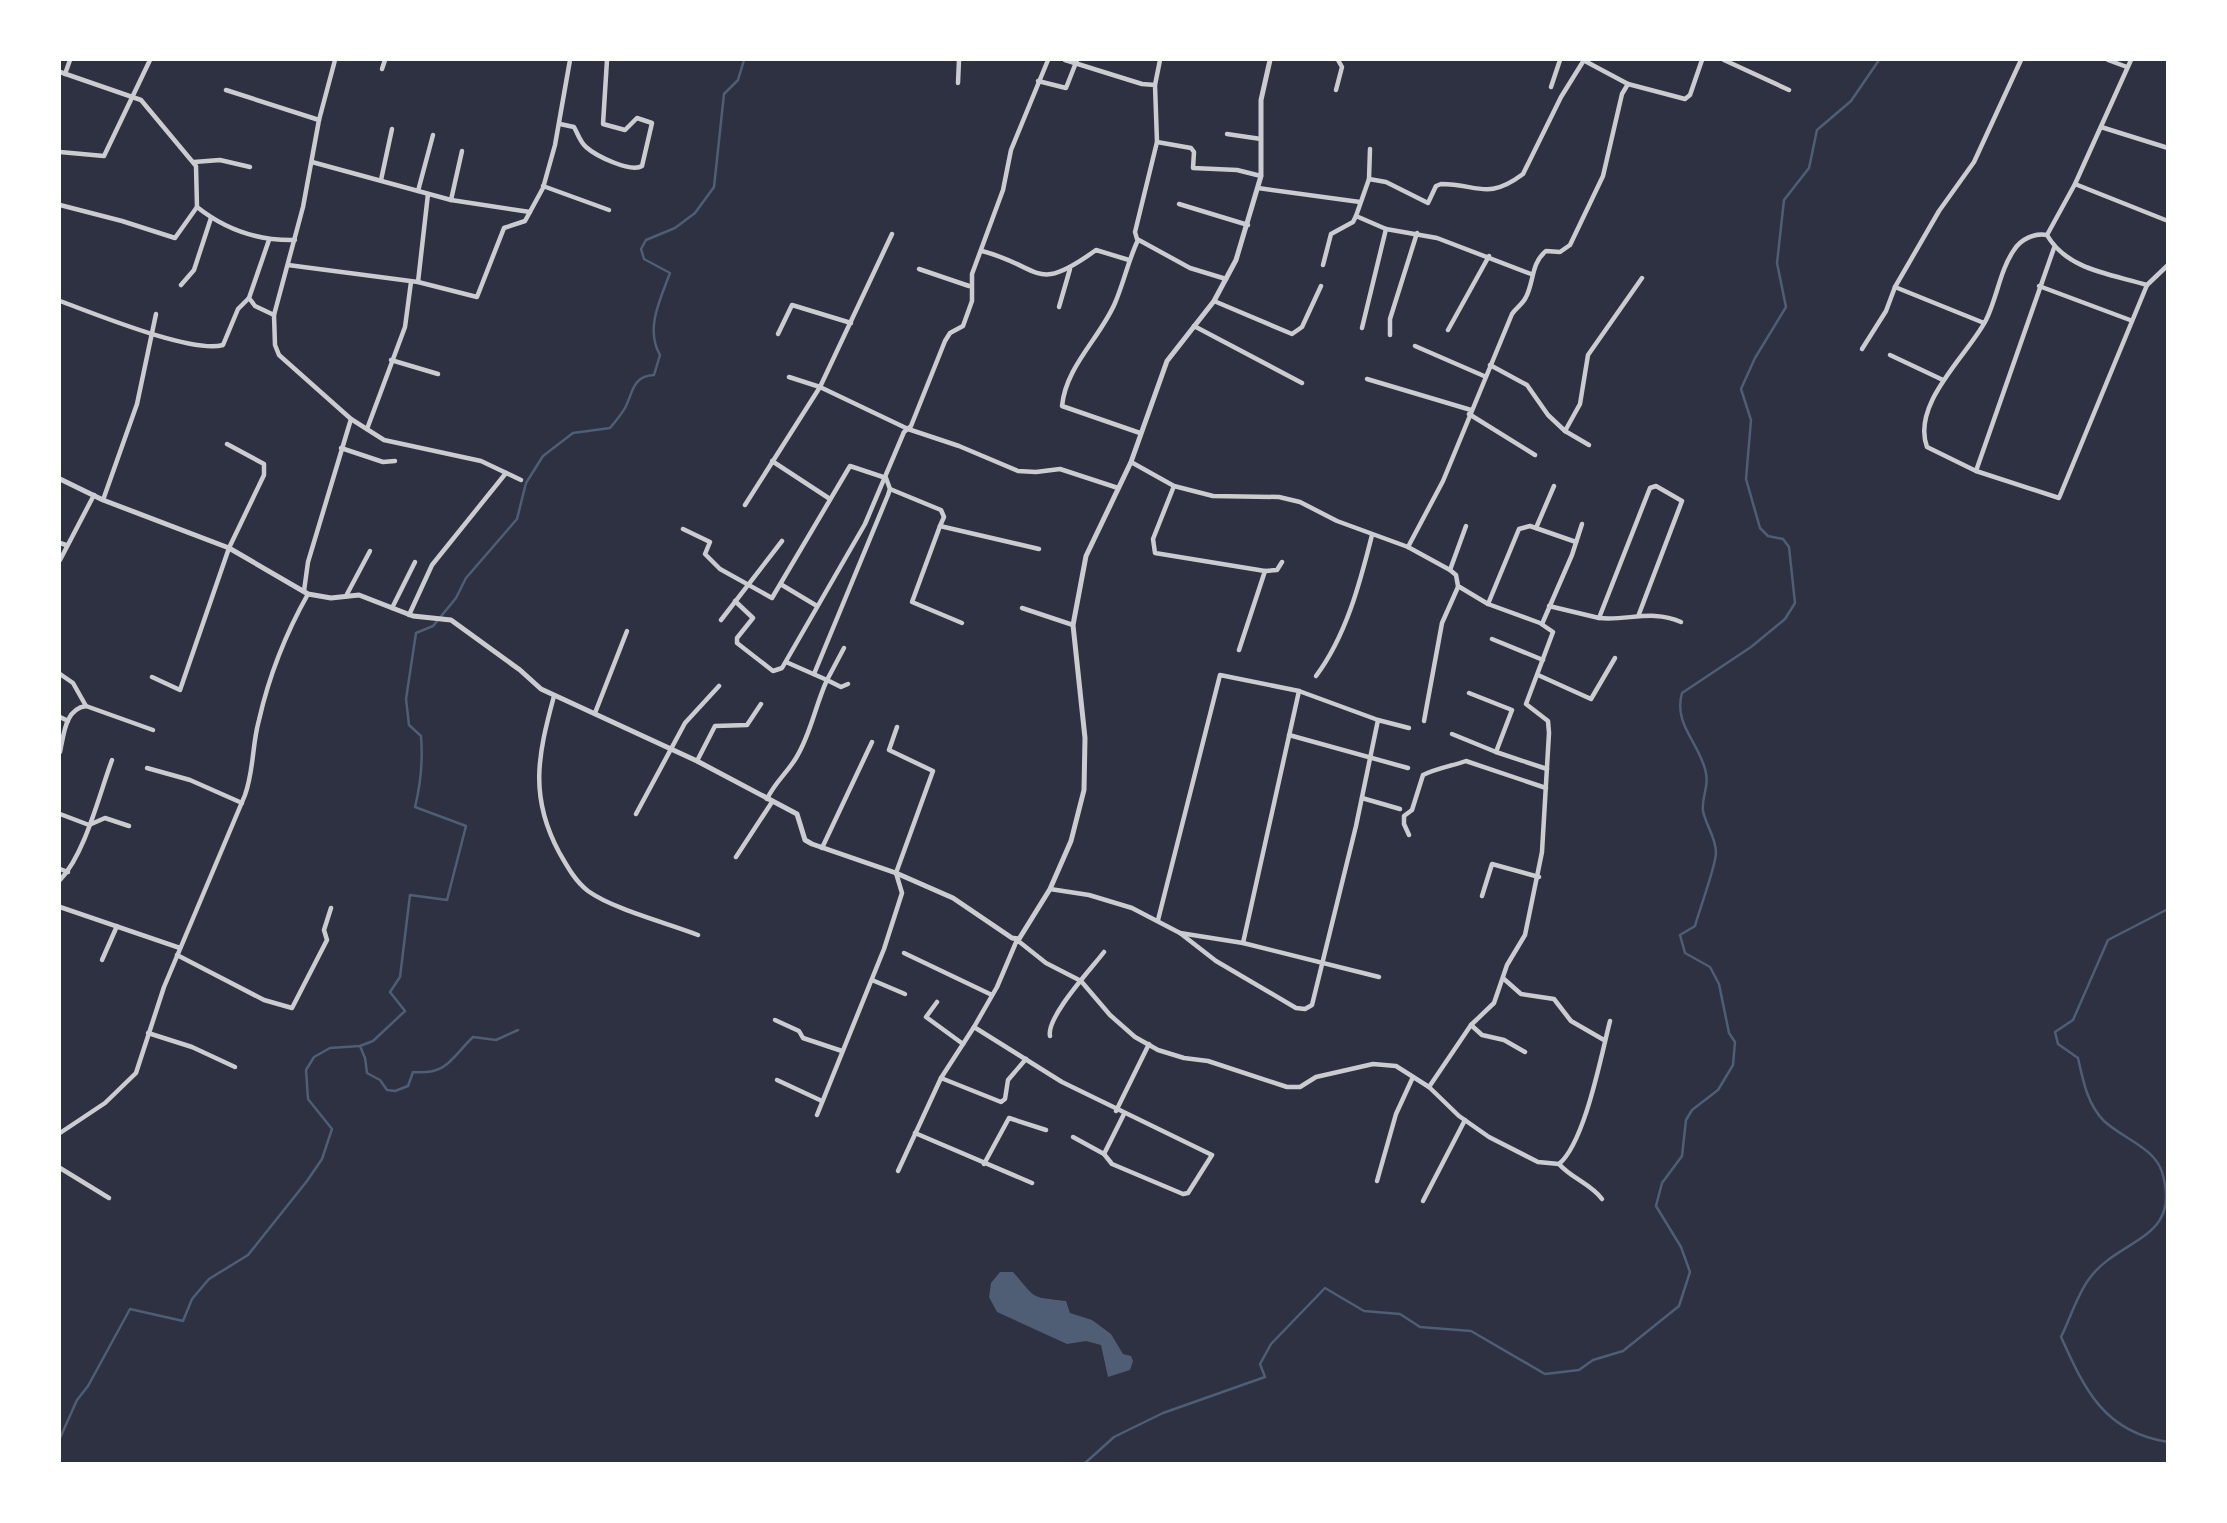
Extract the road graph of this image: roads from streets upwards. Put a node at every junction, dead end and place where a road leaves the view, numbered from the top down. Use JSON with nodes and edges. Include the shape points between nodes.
{"nodes":[{"id":1,"x":69,"y":60,"type":"edge"},
{"id":2,"x":150,"y":60,"type":"edge"},
{"id":3,"x":335,"y":60,"type":"edge"},
{"id":4,"x":385,"y":60,"type":"edge"},
{"id":5,"x":570,"y":60,"type":"edge"},
{"id":6,"x":607,"y":60,"type":"edge"},
{"id":7,"x":959,"y":60,"type":"edge"},
{"id":8,"x":1048,"y":60,"type":"edge"},
{"id":9,"x":1065,"y":60,"type":"edge"},
{"id":10,"x":1160,"y":60,"type":"edge"},
{"id":11,"x":1270,"y":60,"type":"edge"},
{"id":12,"x":1338,"y":60,"type":"edge"},
{"id":13,"x":1560,"y":60,"type":"edge"},
{"id":14,"x":1583,"y":60,"type":"edge"},
{"id":15,"x":1702,"y":60,"type":"edge"},
{"id":16,"x":1724,"y":60,"type":"edge"},
{"id":17,"x":2021,"y":60,"type":"edge"},
{"id":18,"x":2108,"y":60,"type":"edge"},
{"id":19,"x":2131,"y":60,"type":"edge"},
{"id":20,"x":1076,"y":61,"type":"edge"},
{"id":21,"x":2127,"y":67,"type":"junction"},
{"id":22,"x":382,"y":69,"type":"dead end"},
{"id":23,"x":62,"y":73,"type":"edge"},
{"id":24,"x":1038,"y":81,"type":"junction"},
{"id":25,"x":958,"y":83,"type":"dead end"},
{"id":26,"x":1628,"y":84,"type":"junction"},
{"id":27,"x":1155,"y":85,"type":"junction"},
{"id":28,"x":1551,"y":87,"type":"dead end"},
{"id":29,"x":226,"y":90,"type":"dead end"},
{"id":30,"x":1336,"y":90,"type":"dead end"},
{"id":31,"x":1789,"y":90,"type":"dead end"},
{"id":32,"x":131,"y":95,"type":"junction"},
{"id":33,"x":319,"y":120,"type":"junction"},
{"id":34,"x":560,"y":124,"type":"junction"},
{"id":35,"x":2101,"y":127,"type":"junction"},
{"id":36,"x":392,"y":130,"type":"dead end"},
{"id":37,"x":1227,"y":134,"type":"dead end"},
{"id":38,"x":433,"y":135,"type":"dead end"},
{"id":39,"x":1262,"y":139,"type":"junction"},
{"id":40,"x":1157,"y":142,"type":"junction"},
{"id":41,"x":2168,"y":148,"type":"edge"},
{"id":42,"x":1370,"y":149,"type":"dead end"},
{"id":43,"x":462,"y":151,"type":"dead end"},
{"id":44,"x":60,"y":152,"type":"edge"},
{"id":45,"x":194,"y":162,"type":"junction"},
{"id":46,"x":312,"y":162,"type":"junction"},
{"id":47,"x":250,"y":167,"type":"dead end"},
{"id":48,"x":1261,"y":176,"type":"junction"},
{"id":49,"x":1369,"y":179,"type":"junction"},
{"id":50,"x":381,"y":180,"type":"junction"},
{"id":51,"x":2075,"y":184,"type":"junction"},
{"id":52,"x":543,"y":186,"type":"junction"},
{"id":53,"x":1258,"y":188,"type":"junction"},
{"id":54,"x":418,"y":191,"type":"junction"},
{"id":55,"x":428,"y":194,"type":"junction"},
{"id":56,"x":451,"y":200,"type":"junction"},
{"id":57,"x":1360,"y":202,"type":"junction"},
{"id":58,"x":1179,"y":204,"type":"dead end"},
{"id":59,"x":60,"y":205,"type":"edge"},
{"id":60,"x":197,"y":206,"type":"junction"},
{"id":61,"x":609,"y":211,"type":"dead end"},
{"id":62,"x":530,"y":212,"type":"junction"},
{"id":63,"x":1356,"y":216,"type":"junction"},
{"id":64,"x":211,"y":218,"type":"junction"},
{"id":65,"x":2168,"y":221,"type":"edge"},
{"id":66,"x":1248,"y":225,"type":"junction"},
{"id":67,"x":1386,"y":229,"type":"junction"},
{"id":68,"x":1417,"y":233,"type":"junction"},
{"id":69,"x":892,"y":234,"type":"dead end"},
{"id":70,"x":2047,"y":235,"type":"junction"},
{"id":71,"x":269,"y":240,"type":"junction"},
{"id":72,"x":295,"y":240,"type":"junction"},
{"id":73,"x":1138,"y":240,"type":"junction"},
{"id":74,"x":2054,"y":248,"type":"junction"},
{"id":75,"x":982,"y":251,"type":"junction"},
{"id":76,"x":1489,"y":256,"type":"junction"},
{"id":77,"x":1129,"y":260,"type":"junction"},
{"id":78,"x":288,"y":265,"type":"junction"},
{"id":79,"x":1323,"y":265,"type":"dead end"},
{"id":80,"x":2168,"y":265,"type":"edge"},
{"id":81,"x":919,"y":269,"type":"dead end"},
{"id":82,"x":1070,"y":269,"type":"junction"},
{"id":83,"x":1532,"y":274,"type":"junction"},
{"id":84,"x":1642,"y":278,"type":"dead end"},
{"id":85,"x":1227,"y":279,"type":"junction"},
{"id":86,"x":411,"y":282,"type":"junction"},
{"id":87,"x":418,"y":282,"type":"junction"},
{"id":88,"x":181,"y":285,"type":"dead end"},
{"id":89,"x":2147,"y":285,"type":"junction"},
{"id":90,"x":969,"y":286,"type":"junction"},
{"id":91,"x":1321,"y":286,"type":"dead end"},
{"id":92,"x":2039,"y":286,"type":"junction"},
{"id":93,"x":1895,"y":287,"type":"junction"},
{"id":94,"x":250,"y":298,"type":"junction"},
{"id":95,"x":1214,"y":300,"type":"junction"},
{"id":96,"x":60,"y":301,"type":"edge"},
{"id":97,"x":1059,"y":307,"type":"dead end"},
{"id":98,"x":156,"y":314,"type":"dead end"},
{"id":99,"x":274,"y":315,"type":"junction"},
{"id":100,"x":2130,"y":320,"type":"junction"},
{"id":101,"x":851,"y":323,"type":"junction"},
{"id":102,"x":1984,"y":323,"type":"junction"},
{"id":103,"x":1194,"y":326,"type":"junction"},
{"id":104,"x":1362,"y":328,"type":"dead end"},
{"id":105,"x":1448,"y":330,"type":"dead end"},
{"id":106,"x":151,"y":331,"type":"junction"},
{"id":107,"x":778,"y":334,"type":"dead end"},
{"id":108,"x":1390,"y":335,"type":"dead end"},
{"id":109,"x":1415,"y":346,"type":"dead end"},
{"id":110,"x":1862,"y":349,"type":"dead end"},
{"id":111,"x":1889,"y":355,"type":"dead end"},
{"id":112,"x":391,"y":360,"type":"junction"},
{"id":113,"x":1490,"y":365,"type":"junction"},
{"id":114,"x":438,"y":374,"type":"dead end"},
{"id":115,"x":1484,"y":376,"type":"junction"},
{"id":116,"x":789,"y":377,"type":"dead end"},
{"id":117,"x":1367,"y":379,"type":"dead end"},
{"id":118,"x":1943,"y":380,"type":"junction"},
{"id":119,"x":1302,"y":383,"type":"dead end"},
{"id":120,"x":820,"y":387,"type":"junction"},
{"id":121,"x":1470,"y":412,"type":"junction"},
{"id":122,"x":351,"y":419,"type":"junction"},
{"id":123,"x":368,"y":429,"type":"junction"},
{"id":124,"x":908,"y":429,"type":"junction"},
{"id":125,"x":1565,"y":431,"type":"junction"},
{"id":126,"x":1140,"y":433,"type":"junction"},
{"id":127,"x":227,"y":444,"type":"dead end"},
{"id":128,"x":1589,"y":445,"type":"dead end"},
{"id":129,"x":341,"y":448,"type":"junction"},
{"id":130,"x":1535,"y":454,"type":"dead end"},
{"id":131,"x":395,"y":461,"type":"dead end"},
{"id":132,"x":772,"y":461,"type":"junction"},
{"id":133,"x":1131,"y":462,"type":"junction"},
{"id":134,"x":1976,"y":471,"type":"junction"},
{"id":135,"x":506,"y":473,"type":"junction"},
{"id":136,"x":886,"y":478,"type":"junction"},
{"id":137,"x":60,"y":479,"type":"edge"},
{"id":138,"x":521,"y":480,"type":"dead end"},
{"id":139,"x":1174,"y":486,"type":"junction"},
{"id":140,"x":1554,"y":486,"type":"dead end"},
{"id":141,"x":1118,"y":488,"type":"junction"},
{"id":142,"x":890,"y":489,"type":"junction"},
{"id":143,"x":94,"y":495,"type":"junction"},
{"id":144,"x":830,"y":499,"type":"junction"},
{"id":145,"x":103,"y":500,"type":"junction"},
{"id":146,"x":745,"y":505,"type":"dead end"},
{"id":147,"x":1582,"y":524,"type":"dead end"},
{"id":148,"x":940,"y":526,"type":"junction"},
{"id":149,"x":1465,"y":526,"type":"dead end"},
{"id":150,"x":1536,"y":528,"type":"junction"},
{"id":151,"x":683,"y":529,"type":"dead end"},
{"id":152,"x":1372,"y":535,"type":"junction"},
{"id":153,"x":782,"y":541,"type":"dead end"},
{"id":154,"x":1577,"y":542,"type":"junction"},
{"id":155,"x":60,"y":543,"type":"edge"},
{"id":156,"x":66,"y":545,"type":"junction"},
{"id":157,"x":1408,"y":547,"type":"junction"},
{"id":158,"x":229,"y":548,"type":"junction"},
{"id":159,"x":1039,"y":549,"type":"dead end"},
{"id":160,"x":370,"y":551,"type":"dead end"},
{"id":161,"x":60,"y":560,"type":"edge"},
{"id":162,"x":415,"y":562,"type":"dead end"},
{"id":163,"x":1282,"y":562,"type":"dead end"},
{"id":164,"x":1450,"y":570,"type":"junction"},
{"id":165,"x":1265,"y":571,"type":"junction"},
{"id":166,"x":750,"y":584,"type":"junction"},
{"id":167,"x":782,"y":585,"type":"junction"},
{"id":168,"x":1458,"y":586,"type":"junction"},
{"id":169,"x":306,"y":592,"type":"junction"},
{"id":170,"x":346,"y":596,"type":"junction"},
{"id":171,"x":735,"y":601,"type":"junction"},
{"id":172,"x":1488,"y":604,"type":"junction"},
{"id":173,"x":817,"y":606,"type":"junction"},
{"id":174,"x":1549,"y":606,"type":"junction"},
{"id":175,"x":392,"y":608,"type":"junction"},
{"id":176,"x":1022,"y":608,"type":"dead end"},
{"id":177,"x":1639,"y":614,"type":"junction"},
{"id":178,"x":409,"y":615,"type":"junction"},
{"id":179,"x":1599,"y":618,"type":"junction"},
{"id":180,"x":721,"y":620,"type":"dead end"},
{"id":181,"x":1681,"y":622,"type":"dead end"},
{"id":182,"x":962,"y":623,"type":"dead end"},
{"id":183,"x":1542,"y":624,"type":"junction"},
{"id":184,"x":1073,"y":625,"type":"junction"},
{"id":185,"x":627,"y":631,"type":"dead end"},
{"id":186,"x":1492,"y":639,"type":"dead end"},
{"id":187,"x":845,"y":648,"type":"dead end"},
{"id":188,"x":1239,"y":650,"type":"dead end"},
{"id":189,"x":1615,"y":658,"type":"dead end"},
{"id":190,"x":1543,"y":660,"type":"junction"},
{"id":191,"x":786,"y":662,"type":"junction"},
{"id":192,"x":60,"y":674,"type":"edge"},
{"id":193,"x":814,"y":674,"type":"junction"},
{"id":194,"x":1538,"y":675,"type":"junction"},
{"id":195,"x":1316,"y":676,"type":"dead end"},
{"id":196,"x":152,"y":677,"type":"dead end"},
{"id":197,"x":827,"y":680,"type":"junction"},
{"id":198,"x":848,"y":684,"type":"dead end"},
{"id":199,"x":719,"y":686,"type":"dead end"},
{"id":200,"x":1299,"y":691,"type":"junction"},
{"id":201,"x":1469,"y":693,"type":"dead end"},
{"id":202,"x":554,"y":696,"type":"junction"},
{"id":203,"x":761,"y":704,"type":"dead end"},
{"id":204,"x":86,"y":706,"type":"junction"},
{"id":205,"x":595,"y":713,"type":"junction"},
{"id":206,"x":60,"y":717,"type":"edge"},
{"id":207,"x":1378,"y":720,"type":"junction"},
{"id":208,"x":1424,"y":720,"type":"dead end"},
{"id":209,"x":68,"y":721,"type":"junction"},
{"id":210,"x":897,"y":727,"type":"dead end"},
{"id":211,"x":1409,"y":727,"type":"dead end"},
{"id":212,"x":153,"y":730,"type":"dead end"},
{"id":213,"x":1452,"y":734,"type":"dead end"},
{"id":214,"x":1289,"y":735,"type":"junction"},
{"id":215,"x":872,"y":741,"type":"dead end"},
{"id":216,"x":671,"y":750,"type":"junction"},
{"id":217,"x":1496,"y":751,"type":"junction"},
{"id":218,"x":60,"y":752,"type":"edge"},
{"id":219,"x":1371,"y":756,"type":"junction"},
{"id":220,"x":112,"y":760,"type":"dead end"},
{"id":221,"x":696,"y":761,"type":"junction"},
{"id":222,"x":147,"y":768,"type":"dead end"},
{"id":223,"x":1408,"y":768,"type":"dead end"},
{"id":224,"x":1547,"y":769,"type":"junction"},
{"id":225,"x":1546,"y":788,"type":"junction"},
{"id":226,"x":1362,"y":798,"type":"junction"},
{"id":227,"x":769,"y":800,"type":"junction"},
{"id":228,"x":242,"y":803,"type":"junction"},
{"id":229,"x":1400,"y":808,"type":"dead end"},
{"id":230,"x":60,"y":814,"type":"edge"},
{"id":231,"x":636,"y":814,"type":"dead end"},
{"id":232,"x":89,"y":825,"type":"junction"},
{"id":233,"x":129,"y":827,"type":"dead end"},
{"id":234,"x":1409,"y":835,"type":"dead end"},
{"id":235,"x":822,"y":848,"type":"junction"},
{"id":236,"x":736,"y":857,"type":"dead end"},
{"id":237,"x":60,"y":869,"type":"edge"},
{"id":238,"x":68,"y":872,"type":"junction"},
{"id":239,"x":896,"y":873,"type":"junction"},
{"id":240,"x":1539,"y":877,"type":"junction"},
{"id":241,"x":60,"y":880,"type":"edge"},
{"id":242,"x":1050,"y":889,"type":"junction"},
{"id":243,"x":1482,"y":896,"type":"dead end"},
{"id":244,"x":60,"y":907,"type":"edge"},
{"id":245,"x":331,"y":908,"type":"dead end"},
{"id":246,"x":1158,"y":920,"type":"junction"},
{"id":247,"x":117,"y":926,"type":"junction"},
{"id":248,"x":1180,"y":933,"type":"junction"},
{"id":249,"x":698,"y":935,"type":"dead end"},
{"id":250,"x":1017,"y":940,"type":"junction"},
{"id":251,"x":1243,"y":943,"type":"junction"},
{"id":252,"x":180,"y":948,"type":"junction"},
{"id":253,"x":1104,"y":952,"type":"dead end"},
{"id":254,"x":904,"y":953,"type":"dead end"},
{"id":255,"x":177,"y":955,"type":"junction"},
{"id":256,"x":102,"y":960,"type":"dead end"},
{"id":257,"x":1324,"y":961,"type":"junction"},
{"id":258,"x":1380,"y":976,"type":"dead end"},
{"id":259,"x":1503,"y":978,"type":"junction"},
{"id":260,"x":872,"y":980,"type":"junction"},
{"id":261,"x":1081,"y":981,"type":"junction"},
{"id":262,"x":905,"y":994,"type":"dead end"},
{"id":263,"x":992,"y":995,"type":"junction"},
{"id":264,"x":937,"y":1002,"type":"dead end"},
{"id":265,"x":775,"y":1020,"type":"dead end"},
{"id":266,"x":1609,"y":1021,"type":"dead end"},
{"id":267,"x":1471,"y":1025,"type":"junction"},
{"id":268,"x":974,"y":1027,"type":"junction"},
{"id":269,"x":148,"y":1033,"type":"junction"},
{"id":270,"x":1050,"y":1036,"type":"dead end"},
{"id":271,"x":1605,"y":1041,"type":"junction"},
{"id":272,"x":963,"y":1044,"type":"junction"},
{"id":273,"x":1149,"y":1044,"type":"junction"},
{"id":274,"x":842,"y":1051,"type":"junction"},
{"id":275,"x":1525,"y":1052,"type":"dead end"},
{"id":276,"x":1026,"y":1059,"type":"junction"},
{"id":277,"x":235,"y":1067,"type":"dead end"},
{"id":278,"x":1412,"y":1077,"type":"junction"},
{"id":279,"x":941,"y":1078,"type":"junction"},
{"id":280,"x":776,"y":1080,"type":"dead end"},
{"id":281,"x":1429,"y":1087,"type":"junction"},
{"id":282,"x":822,"y":1101,"type":"junction"},
{"id":283,"x":1116,"y":1111,"type":"junction"},
{"id":284,"x":1124,"y":1114,"type":"junction"},
{"id":285,"x":817,"y":1115,"type":"dead end"},
{"id":286,"x":1465,"y":1120,"type":"junction"},
{"id":287,"x":1046,"y":1130,"type":"dead end"},
{"id":288,"x":60,"y":1133,"type":"edge"},
{"id":289,"x":915,"y":1133,"type":"junction"},
{"id":290,"x":1073,"y":1137,"type":"dead end"},
{"id":291,"x":1104,"y":1154,"type":"junction"},
{"id":292,"x":984,"y":1164,"type":"junction"},
{"id":293,"x":1559,"y":1164,"type":"junction"},
{"id":294,"x":60,"y":1168,"type":"edge"},
{"id":295,"x":898,"y":1171,"type":"dead end"},
{"id":296,"x":1377,"y":1181,"type":"dead end"},
{"id":297,"x":1032,"y":1182,"type":"dead end"},
{"id":298,"x":109,"y":1198,"type":"dead end"},
{"id":299,"x":1602,"y":1199,"type":"dead end"},
{"id":300,"x":1423,"y":1201,"type":"dead end"}],
"edges":[{"from":1,"to":23,"type":"street"},
{"from":2,"to":32,"type":"street"},
{"from":3,"to":33,"type":"street"},
{"from":4,"to":22,"type":"street"},
{"from":5,"to":34,"type":"street"},
{"from":6,"to":34,"type":"street","via":[[603,124],[625,130],[638,118],[652,123],[642,166],[634,169],[591,151],[574,127]]},
{"from":7,"to":25,"type":"street"},
{"from":8,"to":24,"type":"street"},
{"from":9,"to":20,"type":"street"},
{"from":10,"to":27,"type":"street"},
{"from":11,"to":39,"type":"street","via":[[1261,100]]},
{"from":12,"to":30,"type":"street","via":[[1342,67]]},
{"from":13,"to":28,"type":"street"},
{"from":14,"to":26,"type":"street"},
{"from":14,"to":49,"type":"street","via":[[1523,174],[1512,181],[1484,191],[1441,184],[1428,203],[1392,184]]},
{"from":15,"to":26,"type":"street","via":[[1685,99]]},
{"from":16,"to":31,"type":"street"},
{"from":17,"to":93,"type":"street","via":[[1973,162]]},
{"from":18,"to":21,"type":"street"},
{"from":19,"to":21,"type":"street"},
{"from":20,"to":24,"type":"street","via":[[1066,89]]},
{"from":20,"to":27,"type":"street"},
{"from":21,"to":35,"type":"street"},
{"from":23,"to":32,"type":"street"},
{"from":24,"to":75,"type":"street","via":[[1011,150]]},
{"from":26,"to":83,"type":"street","via":[[1603,176],[1570,245],[1565,250],[1546,251]]},
{"from":27,"to":40,"type":"street"},
{"from":29,"to":33,"type":"street"},
{"from":32,"to":44,"type":"street","via":[[104,156]]},
{"from":32,"to":45,"type":"street","via":[[149,108]]},
{"from":33,"to":46,"type":"street"},
{"from":34,"to":52,"type":"street"},
{"from":35,"to":41,"type":"street"},
{"from":35,"to":51,"type":"street"},
{"from":36,"to":50,"type":"street"},
{"from":37,"to":39,"type":"street"},
{"from":38,"to":54,"type":"street"},
{"from":39,"to":48,"type":"street"},
{"from":40,"to":48,"type":"street","via":[[1191,148],[1193,168]]},
{"from":40,"to":73,"type":"street","via":[[1135,232]]},
{"from":42,"to":49,"type":"street"},
{"from":43,"to":56,"type":"street"},
{"from":45,"to":47,"type":"street","via":[[220,160]]},
{"from":45,"to":60,"type":"street"},
{"from":46,"to":50,"type":"street"},
{"from":46,"to":72,"type":"street"},
{"from":48,"to":53,"type":"street"},
{"from":49,"to":57,"type":"street"},
{"from":50,"to":54,"type":"street"},
{"from":51,"to":65,"type":"street"},
{"from":51,"to":70,"type":"street"},
{"from":52,"to":61,"type":"street"},
{"from":52,"to":62,"type":"street"},
{"from":53,"to":57,"type":"street"},
{"from":53,"to":66,"type":"street"},
{"from":54,"to":55,"type":"street"},
{"from":55,"to":56,"type":"street"},
{"from":55,"to":87,"type":"street"},
{"from":56,"to":62,"type":"street"},
{"from":57,"to":63,"type":"street"},
{"from":58,"to":66,"type":"street"},
{"from":59,"to":60,"type":"street","via":[[175,238]]},
{"from":60,"to":64,"type":"street"},
{"from":62,"to":87,"type":"street","via":[[522,225],[504,228],[477,297]]},
{"from":63,"to":67,"type":"street"},
{"from":63,"to":79,"type":"street","via":[[1331,234]]},
{"from":64,"to":71,"type":"street"},
{"from":64,"to":88,"type":"street","via":[[194,270]]},
{"from":66,"to":85,"type":"street"},
{"from":67,"to":68,"type":"street"},
{"from":67,"to":104,"type":"street"},
{"from":68,"to":76,"type":"street"},
{"from":68,"to":108,"type":"street","via":[[1390,319]]},
{"from":69,"to":101,"type":"street"},
{"from":70,"to":74,"type":"street"},
{"from":70,"to":102,"type":"street","via":[[2030,237],[2013,250]]},
{"from":71,"to":72,"type":"street"},
{"from":71,"to":94,"type":"street"},
{"from":72,"to":78,"type":"street"},
{"from":73,"to":77,"type":"street"},
{"from":73,"to":85,"type":"street","via":[[1190,268]]},
{"from":74,"to":89,"type":"street","via":[[2081,265]]},
{"from":74,"to":92,"type":"street"},
{"from":75,"to":82,"type":"street","via":[[1039,274]]},
{"from":75,"to":90,"type":"street"},
{"from":76,"to":83,"type":"street"},
{"from":76,"to":105,"type":"street"},
{"from":77,"to":82,"type":"street","via":[[1096,250]]},
{"from":77,"to":126,"type":"street","via":[[1114,304],[1065,389],[1062,406]]},
{"from":78,"to":86,"type":"street"},
{"from":78,"to":99,"type":"street"},
{"from":80,"to":89,"type":"street"},
{"from":81,"to":90,"type":"street"},
{"from":82,"to":97,"type":"street"},
{"from":83,"to":113,"type":"street","via":[[1526,297],[1512,314]]},
{"from":84,"to":125,"type":"street","via":[[1588,355],[1580,404]]},
{"from":85,"to":95,"type":"street"},
{"from":86,"to":87,"type":"street"},
{"from":86,"to":112,"type":"street","via":[[405,327]]},
{"from":89,"to":100,"type":"street"},
{"from":90,"to":124,"type":"street","via":[[972,301],[963,326],[945,341]]},
{"from":91,"to":95,"type":"street","via":[[1301,327],[1292,334]]},
{"from":92,"to":100,"type":"street"},
{"from":92,"to":134,"type":"street"},
{"from":93,"to":102,"type":"street"},
{"from":93,"to":110,"type":"street","via":[[1886,312]]},
{"from":94,"to":99,"type":"street","via":[[255,306]]},
{"from":94,"to":106,"type":"street","via":[[238,309],[223,345],[206,347]]},
{"from":95,"to":103,"type":"street"},
{"from":96,"to":106,"type":"street"},
{"from":98,"to":106,"type":"street"},
{"from":99,"to":122,"type":"street","via":[[279,355]]},
{"from":100,"to":134,"type":"street","via":[[2059,498]]},
{"from":101,"to":107,"type":"street","via":[[792,305]]},
{"from":101,"to":120,"type":"street"},
{"from":102,"to":118,"type":"street"},
{"from":103,"to":119,"type":"street"},
{"from":103,"to":126,"type":"street","via":[[1167,361]]},
{"from":106,"to":145,"type":"street","via":[[137,404]]},
{"from":109,"to":115,"type":"street"},
{"from":111,"to":118,"type":"street"},
{"from":112,"to":114,"type":"street"},
{"from":112,"to":123,"type":"street"},
{"from":113,"to":115,"type":"street"},
{"from":113,"to":125,"type":"street","via":[[1527,385]]},
{"from":115,"to":121,"type":"street"},
{"from":116,"to":120,"type":"street"},
{"from":117,"to":121,"type":"street"},
{"from":118,"to":134,"type":"street","via":[[1924,439],[1937,455]]},
{"from":120,"to":124,"type":"street"},
{"from":120,"to":132,"type":"street"},
{"from":121,"to":130,"type":"street"},
{"from":121,"to":157,"type":"street","via":[[1443,481]]},
{"from":122,"to":123,"type":"street"},
{"from":122,"to":129,"type":"street"},
{"from":123,"to":135,"type":"street","via":[[384,440],[481,461]]},
{"from":124,"to":136,"type":"street"},
{"from":124,"to":141,"type":"street","via":[[1018,471],[1060,468]]},
{"from":125,"to":128,"type":"street"},
{"from":126,"to":133,"type":"street"},
{"from":127,"to":158,"type":"street","via":[[259,461],[265,471]]},
{"from":129,"to":131,"type":"street","via":[[383,462]]},
{"from":129,"to":169,"type":"street","via":[[308,562]]},
{"from":132,"to":144,"type":"street"},
{"from":132,"to":146,"type":"street"},
{"from":133,"to":139,"type":"street"},
{"from":133,"to":141,"type":"street"},
{"from":135,"to":138,"type":"street"},
{"from":135,"to":178,"type":"street","via":[[432,565]]},
{"from":136,"to":142,"type":"street"},
{"from":136,"to":144,"type":"street","via":[[850,466]]},
{"from":136,"to":173,"type":"street"},
{"from":137,"to":143,"type":"street"},
{"from":139,"to":152,"type":"street","via":[[1213,496],[1286,498]]},
{"from":139,"to":165,"type":"street","via":[[1153,539],[1156,554]]},
{"from":140,"to":150,"type":"street"},
{"from":141,"to":184,"type":"street","via":[[1086,556]]},
{"from":142,"to":148,"type":"street","via":[[941,510]]},
{"from":142,"to":193,"type":"street"},
{"from":143,"to":145,"type":"street"},
{"from":143,"to":156,"type":"street"},
{"from":144,"to":167,"type":"street"},
{"from":145,"to":158,"type":"street"},
{"from":147,"to":154,"type":"street"},
{"from":148,"to":159,"type":"street"},
{"from":148,"to":182,"type":"street","via":[[912,602]]},
{"from":149,"to":164,"type":"street"},
{"from":150,"to":154,"type":"street"},
{"from":150,"to":172,"type":"street","via":[[1520,529]]},
{"from":151,"to":166,"type":"street","via":[[710,542],[705,550],[708,560]]},
{"from":152,"to":157,"type":"street"},
{"from":152,"to":195,"type":"street","via":[[1354,598]]},
{"from":153,"to":166,"type":"street"},
{"from":154,"to":174,"type":"street"},
{"from":155,"to":156,"type":"street"},
{"from":156,"to":161,"type":"street"},
{"from":157,"to":164,"type":"street"},
{"from":158,"to":169,"type":"street"},
{"from":158,"to":196,"type":"street","via":[[180,690]]},
{"from":160,"to":170,"type":"street"},
{"from":162,"to":175,"type":"street"},
{"from":163,"to":165,"type":"street","via":[[1277,570]]},
{"from":164,"to":168,"type":"street"},
{"from":165,"to":188,"type":"street"},
{"from":166,"to":167,"type":"street","via":[[772,598]]},
{"from":166,"to":171,"type":"street"},
{"from":167,"to":173,"type":"street"},
{"from":168,"to":172,"type":"street"},
{"from":168,"to":208,"type":"street","via":[[1442,623]]},
{"from":169,"to":170,"type":"street","via":[[319,597]]},
{"from":169,"to":228,"type":"street","via":[[271,677],[258,721],[255,763]]},
{"from":170,"to":175,"type":"street","via":[[369,598]]},
{"from":171,"to":180,"type":"street"},
{"from":171,"to":191,"type":"street","via":[[753,618],[737,643],[773,671]]},
{"from":172,"to":183,"type":"street"},
{"from":173,"to":191,"type":"street"},
{"from":174,"to":179,"type":"street"},
{"from":174,"to":183,"type":"street"},
{"from":175,"to":178,"type":"street"},
{"from":176,"to":184,"type":"street"},
{"from":177,"to":179,"type":"street","via":[[1625,619]]},
{"from":177,"to":179,"type":"street","via":[[1682,501],[1656,486],[1650,488]]},
{"from":177,"to":181,"type":"street"},
{"from":178,"to":202,"type":"street","via":[[445,618],[467,630]]},
{"from":183,"to":190,"type":"street","via":[[1553,632]]},
{"from":184,"to":242,"type":"street","via":[[1086,773],[1080,813]]},
{"from":185,"to":205,"type":"street"},
{"from":186,"to":190,"type":"street"},
{"from":187,"to":197,"type":"street"},
{"from":189,"to":194,"type":"street","via":[[1591,699]]},
{"from":190,"to":194,"type":"street"},
{"from":191,"to":193,"type":"street"},
{"from":192,"to":204,"type":"street","via":[[73,683]]},
{"from":193,"to":197,"type":"street"},
{"from":194,"to":224,"type":"street","via":[[1526,704],[1548,722]]},
{"from":197,"to":198,"type":"street","via":[[841,687]]},
{"from":197,"to":227,"type":"street","via":[[799,753],[776,780]]},
{"from":199,"to":216,"type":"street","via":[[685,723]]},
{"from":200,"to":207,"type":"street"},
{"from":200,"to":214,"type":"street"},
{"from":200,"to":246,"type":"street","via":[[1220,675]]},
{"from":201,"to":217,"type":"street","via":[[1512,710]]},
{"from":202,"to":205,"type":"street"},
{"from":202,"to":249,"type":"street","via":[[537,783],[542,811],[568,867],[579,883],[600,898]]},
{"from":203,"to":221,"type":"street","via":[[747,724],[715,726]]},
{"from":204,"to":209,"type":"street","via":[[77,707]]},
{"from":204,"to":212,"type":"street"},
{"from":205,"to":216,"type":"street"},
{"from":206,"to":209,"type":"street"},
{"from":207,"to":211,"type":"street"},
{"from":207,"to":219,"type":"street"},
{"from":209,"to":218,"type":"street"},
{"from":210,"to":239,"type":"street","via":[[889,750],[933,771]]},
{"from":213,"to":217,"type":"street"},
{"from":214,"to":219,"type":"street"},
{"from":214,"to":251,"type":"street"},
{"from":215,"to":235,"type":"street"},
{"from":216,"to":221,"type":"street"},
{"from":216,"to":231,"type":"street"},
{"from":217,"to":224,"type":"street"},
{"from":219,"to":223,"type":"street"},
{"from":219,"to":226,"type":"street"},
{"from":220,"to":232,"type":"street"},
{"from":221,"to":227,"type":"street"},
{"from":222,"to":228,"type":"street","via":[[190,780]]},
{"from":224,"to":225,"type":"street"},
{"from":225,"to":234,"type":"street","via":[[1465,761],[1432,771],[1423,775],[1412,810],[1404,816]]},
{"from":225,"to":240,"type":"street"},
{"from":226,"to":229,"type":"street"},
{"from":226,"to":257,"type":"street"},
{"from":227,"to":235,"type":"street","via":[[797,814],[806,840]]},
{"from":227,"to":236,"type":"street"},
{"from":228,"to":252,"type":"street"},
{"from":230,"to":232,"type":"street"},
{"from":232,"to":233,"type":"street","via":[[105,818]]},
{"from":232,"to":238,"type":"street"},
{"from":235,"to":239,"type":"street"},
{"from":237,"to":238,"type":"street"},
{"from":238,"to":241,"type":"street"},
{"from":239,"to":250,"type":"street","via":[[953,898]]},
{"from":239,"to":260,"type":"street","via":[[902,893]]},
{"from":240,"to":243,"type":"street","via":[[1492,864]]},
{"from":240,"to":259,"type":"street","via":[[1525,935]]},
{"from":242,"to":246,"type":"street","via":[[1110,901]]},
{"from":242,"to":250,"type":"street"},
{"from":244,"to":247,"type":"street"},
{"from":245,"to":255,"type":"street","via":[[324,930],[327,940],[292,1008],[264,1000]]},
{"from":246,"to":248,"type":"street"},
{"from":247,"to":252,"type":"street"},
{"from":247,"to":256,"type":"street"},
{"from":248,"to":251,"type":"street"},
{"from":248,"to":257,"type":"street","via":[[1216,961],[1296,1008],[1312,1005]]},
{"from":250,"to":261,"type":"street","via":[[1046,963]]},
{"from":250,"to":263,"type":"street"},
{"from":251,"to":257,"type":"street"},
{"from":252,"to":255,"type":"street"},
{"from":253,"to":261,"type":"street"},
{"from":254,"to":263,"type":"street"},
{"from":255,"to":269,"type":"street"},
{"from":257,"to":258,"type":"street"},
{"from":259,"to":267,"type":"street","via":[[1494,1003]]},
{"from":259,"to":271,"type":"street","via":[[1521,994],[1554,999],[1571,1021]]},
{"from":260,"to":262,"type":"street"},
{"from":260,"to":274,"type":"street"},
{"from":261,"to":270,"type":"street","via":[[1049,1027]]},
{"from":261,"to":273,"type":"street","via":[[1110,1015]]},
{"from":263,"to":268,"type":"street"},
{"from":264,"to":272,"type":"street","via":[[926,1017]]},
{"from":265,"to":274,"type":"street","via":[[799,1031],[803,1038]]},
{"from":266,"to":271,"type":"street"},
{"from":267,"to":275,"type":"street","via":[[1482,1035]]},
{"from":267,"to":281,"type":"street"},
{"from":268,"to":272,"type":"street"},
{"from":268,"to":276,"type":"street"},
{"from":269,"to":277,"type":"street"},
{"from":269,"to":288,"type":"street","via":[[136,1073],[105,1103]]},
{"from":271,"to":293,"type":"street","via":[[1589,1101]]},
{"from":272,"to":279,"type":"street"},
{"from":273,"to":278,"type":"street","via":[[1184,1059],[1208,1061],[1287,1087],[1373,1064],[1396,1066]]},
{"from":273,"to":283,"type":"street"},
{"from":274,"to":282,"type":"street"},
{"from":276,"to":279,"type":"street","via":[[1008,1080],[1001,1102]]},
{"from":276,"to":283,"type":"street"},
{"from":278,"to":281,"type":"street"},
{"from":278,"to":296,"type":"street"},
{"from":279,"to":289,"type":"street"},
{"from":280,"to":282,"type":"street"},
{"from":281,"to":286,"type":"street"},
{"from":282,"to":285,"type":"street"},
{"from":283,"to":284,"type":"street"},
{"from":284,"to":291,"type":"street"},
{"from":284,"to":291,"type":"street","via":[[1212,1155],[1183,1194],[1112,1164]]},
{"from":286,"to":293,"type":"street","via":[[1538,1162]]},
{"from":286,"to":300,"type":"street"},
{"from":287,"to":292,"type":"street","via":[[1009,1118]]},
{"from":289,"to":292,"type":"street"},
{"from":289,"to":295,"type":"street"},
{"from":290,"to":291,"type":"street"},
{"from":292,"to":297,"type":"street"},
{"from":293,"to":299,"type":"street"},
{"from":294,"to":298,"type":"street"}]}
